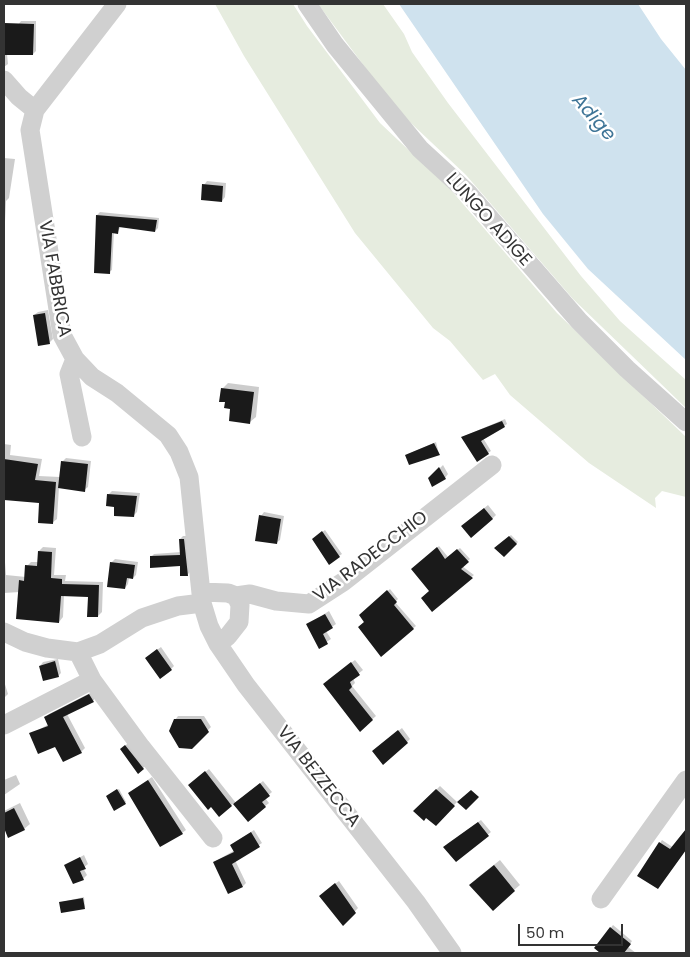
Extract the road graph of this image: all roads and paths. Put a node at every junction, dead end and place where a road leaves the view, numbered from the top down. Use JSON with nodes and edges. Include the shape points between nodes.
{"nodes":[{"id":1,"x":117,"y":4,"type":"edge"},
{"id":2,"x":307,"y":4,"type":"edge"},
{"id":3,"x":4,"y":80,"type":"edge"},
{"id":4,"x":34,"y":110,"type":"junction"},
{"id":5,"x":75,"y":359,"type":"junction"},
{"id":6,"x":686,"y":422,"type":"edge"},
{"id":7,"x":82,"y":437,"type":"dead end"},
{"id":8,"x":492,"y":465,"type":"dead end"},
{"id":9,"x":236,"y":596,"type":"junction"},
{"id":10,"x":201,"y":597,"type":"junction"},
{"id":11,"x":4,"y":632,"type":"edge"},
{"id":12,"x":218,"y":644,"type":"junction"},
{"id":13,"x":78,"y":652,"type":"junction"},
{"id":14,"x":92,"y":680,"type":"junction"},
{"id":15,"x":4,"y":725,"type":"edge"},
{"id":16,"x":686,"y":780,"type":"edge"},
{"id":17,"x":213,"y":838,"type":"dead end"},
{"id":18,"x":601,"y":899,"type":"dead end"},
{"id":19,"x":452,"y":953,"type":"edge"}],
"edges":[{"from":1,"to":4,"type":"street"},
{"from":2,"to":6,"type":"street","name":"LUNGO ADIGE","via":[[341,52],[420,149],[468,192],[579,321]]},
{"from":3,"to":4,"type":"street"},
{"from":4,"to":5,"type":"street","name":"VIA FABBRICA","via":[[30,130],[58,320]]},
{"from":5,"to":7,"type":"street","via":[[70,374]]},
{"from":5,"to":10,"type":"street","name":"VIA FABBRICA","via":[[92,377],[117,393],[168,436],[179,452],[189,477]]},
{"from":8,"to":9,"type":"street","name":"VIA RADECCHIO","via":[[343,582],[309,604],[276,601],[250,594]]},
{"from":9,"to":10,"type":"street","name":"VIA RADECCHIO","via":[[228,593]]},
{"from":9,"to":12,"type":"street","via":[[240,605],[238,622]]},
{"from":10,"to":12,"type":"street","name":"VIA BEZZECCA"},
{"from":10,"to":13,"type":"street","name":"VIA RADECCHIO","via":[[142,618],[100,644]]},
{"from":11,"to":13,"type":"street","name":"VIA RADECCHIO","via":[[47,648]]},
{"from":12,"to":19,"type":"street","name":"VIA BEZZECCA"},
{"from":13,"to":14,"type":"street"},
{"from":14,"to":15,"type":"street"},
{"from":14,"to":17,"type":"street"},
{"from":16,"to":18,"type":"street"}]}
